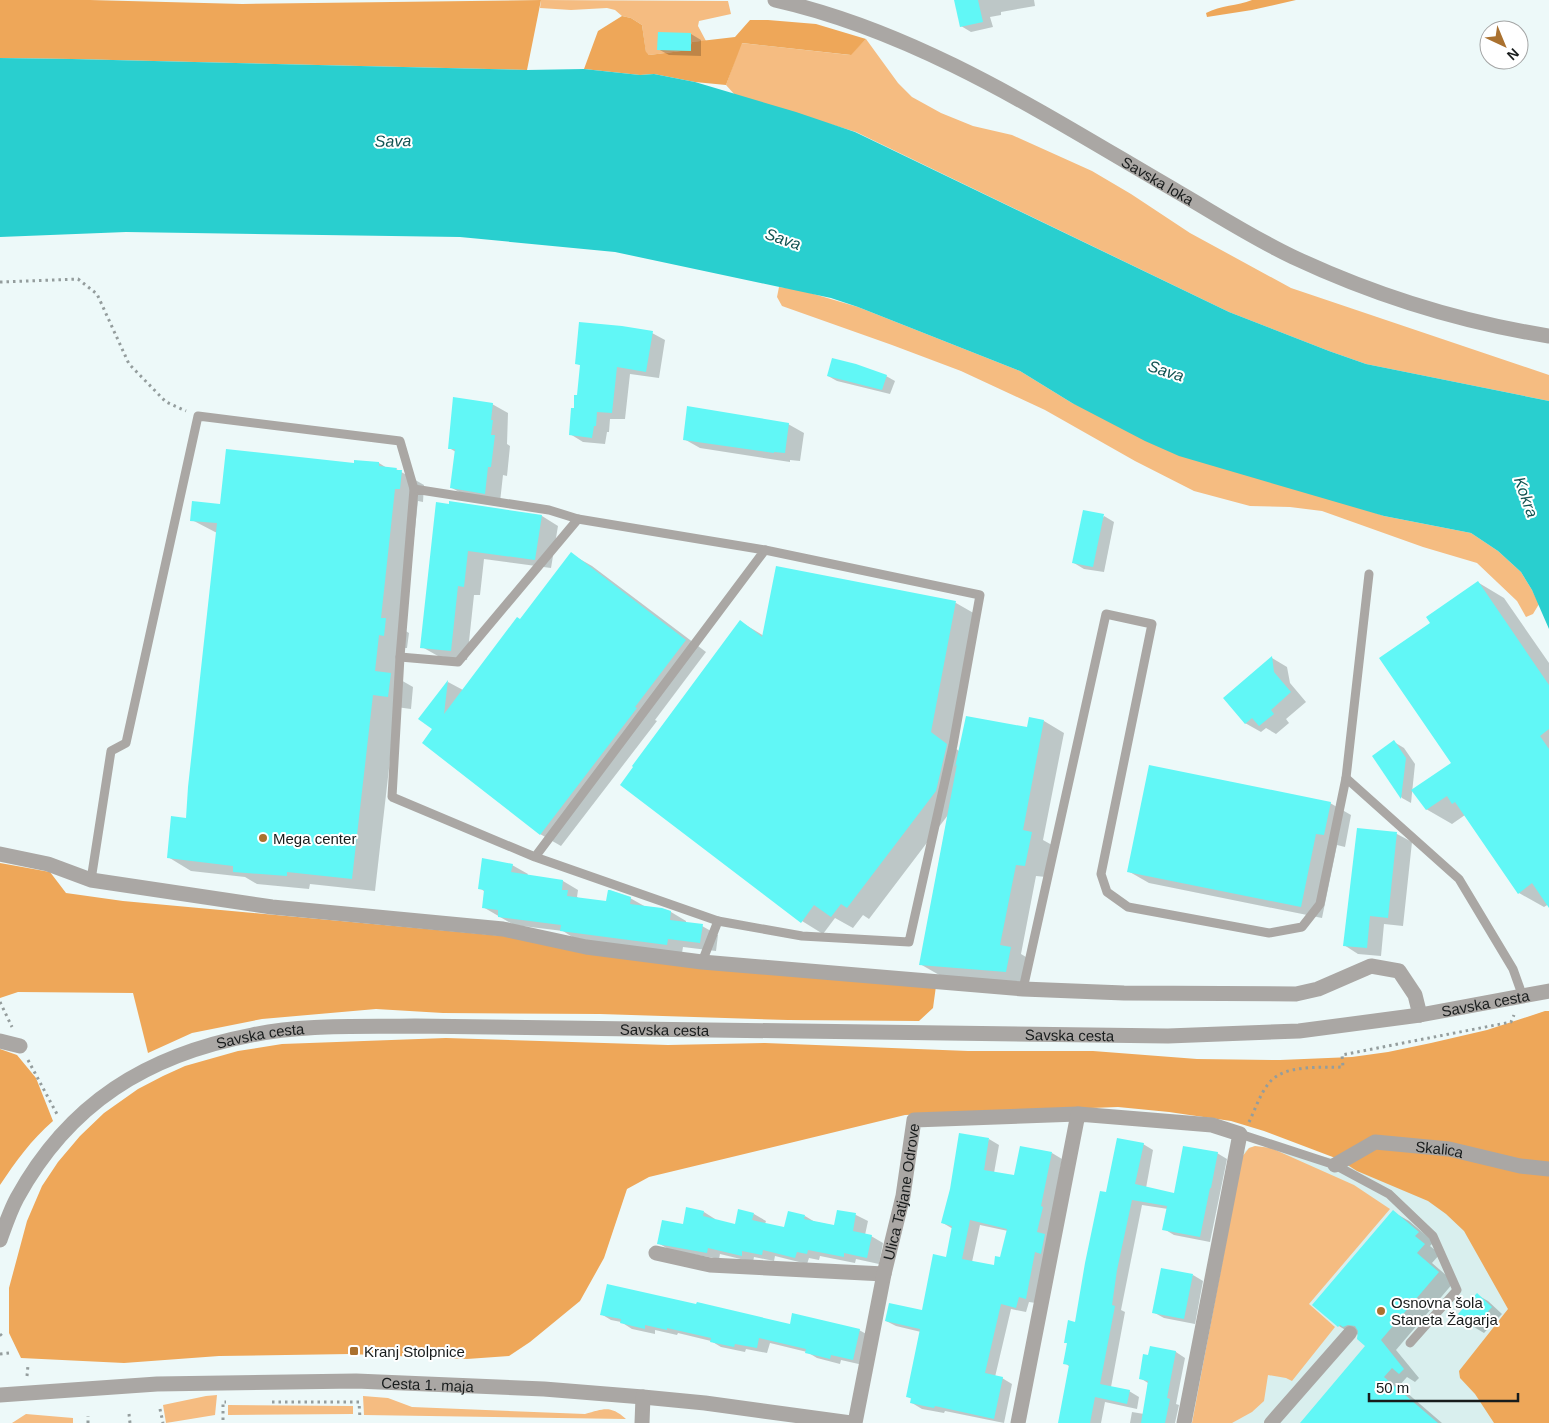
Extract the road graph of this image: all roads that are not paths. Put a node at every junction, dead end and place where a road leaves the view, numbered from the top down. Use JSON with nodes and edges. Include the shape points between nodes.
{"nodes":[{"id":1,"x":775,"y":0,"type":"edge"},
{"id":2,"x":1549,"y":336,"type":"edge"},
{"id":3,"x":414,"y":489,"type":"junction"},
{"id":4,"x":578,"y":519,"type":"junction"},
{"id":5,"x":765,"y":550,"type":"junction"},
{"id":6,"x":1368,"y":574,"type":"dead end"},
{"id":7,"x":400,"y":657,"type":"junction"},
{"id":8,"x":1346,"y":778,"type":"junction"},
{"id":9,"x":0,"y":854,"type":"edge"},
{"id":10,"x":535,"y":857,"type":"junction"},
{"id":11,"x":26,"y":859,"type":"junction"},
{"id":12,"x":0,"y":864,"type":"edge"},
{"id":13,"x":91,"y":880,"type":"junction"},
{"id":14,"x":718,"y":921,"type":"junction"},
{"id":15,"x":702,"y":962,"type":"junction"},
{"id":16,"x":1023,"y":989,"type":"junction"},
{"id":17,"x":1549,"y":991,"type":"edge"},
{"id":18,"x":1523,"y":997,"type":"junction"},
{"id":19,"x":1420,"y":1016,"type":"junction"},
{"id":20,"x":0,"y":1041,"type":"edge"},
{"id":21,"x":20,"y":1046,"type":"road end"},
{"id":22,"x":1078,"y":1114,"type":"junction"},
{"id":23,"x":1240,"y":1134,"type":"junction"},
{"id":24,"x":1335,"y":1165,"type":"junction"},
{"id":25,"x":1549,"y":1169,"type":"edge"},
{"id":26,"x":0,"y":1240,"type":"edge"},
{"id":27,"x":656,"y":1253,"type":"dead end"},
{"id":28,"x":884,"y":1274,"type":"junction"},
{"id":29,"x":1350,"y":1333,"type":"dead end"},
{"id":30,"x":1410,"y":1343,"type":"dead end"},
{"id":31,"x":0,"y":1395,"type":"edge"},
{"id":32,"x":643,"y":1397,"type":"junction"},
{"id":33,"x":642,"y":1423,"type":"edge"},
{"id":34,"x":853,"y":1423,"type":"edge"},
{"id":35,"x":1018,"y":1423,"type":"edge"},
{"id":36,"x":1184,"y":1423,"type":"edge"},
{"id":37,"x":1272,"y":1423,"type":"edge"}],
"edges":[{"from":1,"to":2,"type":"street","name":"Savska loka","via":[[821,11],[930,54],[1064,126],[1232,224],[1347,280],[1420,307]]},
{"from":3,"to":4,"type":"lane","via":[[549,510]]},
{"from":3,"to":7,"type":"lane"},
{"from":3,"to":13,"type":"lane","via":[[400,441],[198,416],[126,743],[111,751]]},
{"from":4,"to":5,"type":"lane"},
{"from":4,"to":7,"type":"lane","via":[[458,662]]},
{"from":5,"to":10,"type":"lane"},
{"from":5,"to":14,"type":"lane","via":[[980,595],[953,744],[909,942],[802,936]]},
{"from":6,"to":8,"type":"lane"},
{"from":7,"to":10,"type":"lane","via":[[392,797]]},
{"from":8,"to":16,"type":"lane","via":[[1320,904],[1302,927],[1269,933],[1128,907],[1107,892],[1101,874],[1152,624],[1106,614]]},
{"from":8,"to":18,"type":"lane","via":[[1459,879],[1513,969]]},
{"from":9,"to":11,"type":"street","name":"Savska cesta"},
{"from":10,"to":14,"type":"lane"},
{"from":11,"to":12,"type":"street"},
{"from":11,"to":13,"type":"street","name":"Savska cesta"},
{"from":13,"to":15,"type":"street","name":"Savska cesta","via":[[272,907],[502,929],[586,947]]},
{"from":14,"to":15,"type":"lane"},
{"from":15,"to":16,"type":"street","name":"Savska cesta"},
{"from":16,"to":19,"type":"street","name":"Savska cesta","via":[[1296,994],[1371,966],[1399,971],[1415,995]]},
{"from":17,"to":18,"type":"street","name":"Savska cesta"},
{"from":18,"to":19,"type":"street","name":"Savska cesta"},
{"from":19,"to":26,"type":"street","name":"Savska cesta","via":[[1299,1031],[1168,1036],[415,1026],[307,1028],[253,1034],[162,1062],[129,1078],[98,1099],[66,1129],[38,1163],[16,1200]]},
{"from":20,"to":21,"type":"street"},
{"from":22,"to":23,"type":"street","name":"Ulica Tatjane Odrove","via":[[1212,1126]]},
{"from":22,"to":28,"type":"street","name":"Ulica Tatjane Odrove","via":[[914,1120],[903,1196]]},
{"from":22,"to":35,"type":"street"},
{"from":23,"to":24,"type":"lane"},
{"from":23,"to":36,"type":"street"},
{"from":24,"to":25,"type":"street","name":"Skalica","via":[[1376,1142],[1450,1149],[1520,1166]]},
{"from":24,"to":30,"type":"lane","via":[[1389,1194],[1433,1236],[1457,1290]]},
{"from":27,"to":28,"type":"street","via":[[710,1265]]},
{"from":28,"to":34,"type":"street","name":"Ulica Tatjane Odrove"},
{"from":29,"to":37,"type":"street"},
{"from":31,"to":32,"type":"street","name":"Cesta 1. maja","via":[[157,1384],[356,1381]]},
{"from":32,"to":33,"type":"street"},
{"from":32,"to":34,"type":"street","name":"Cesta 1. maja"}]}
